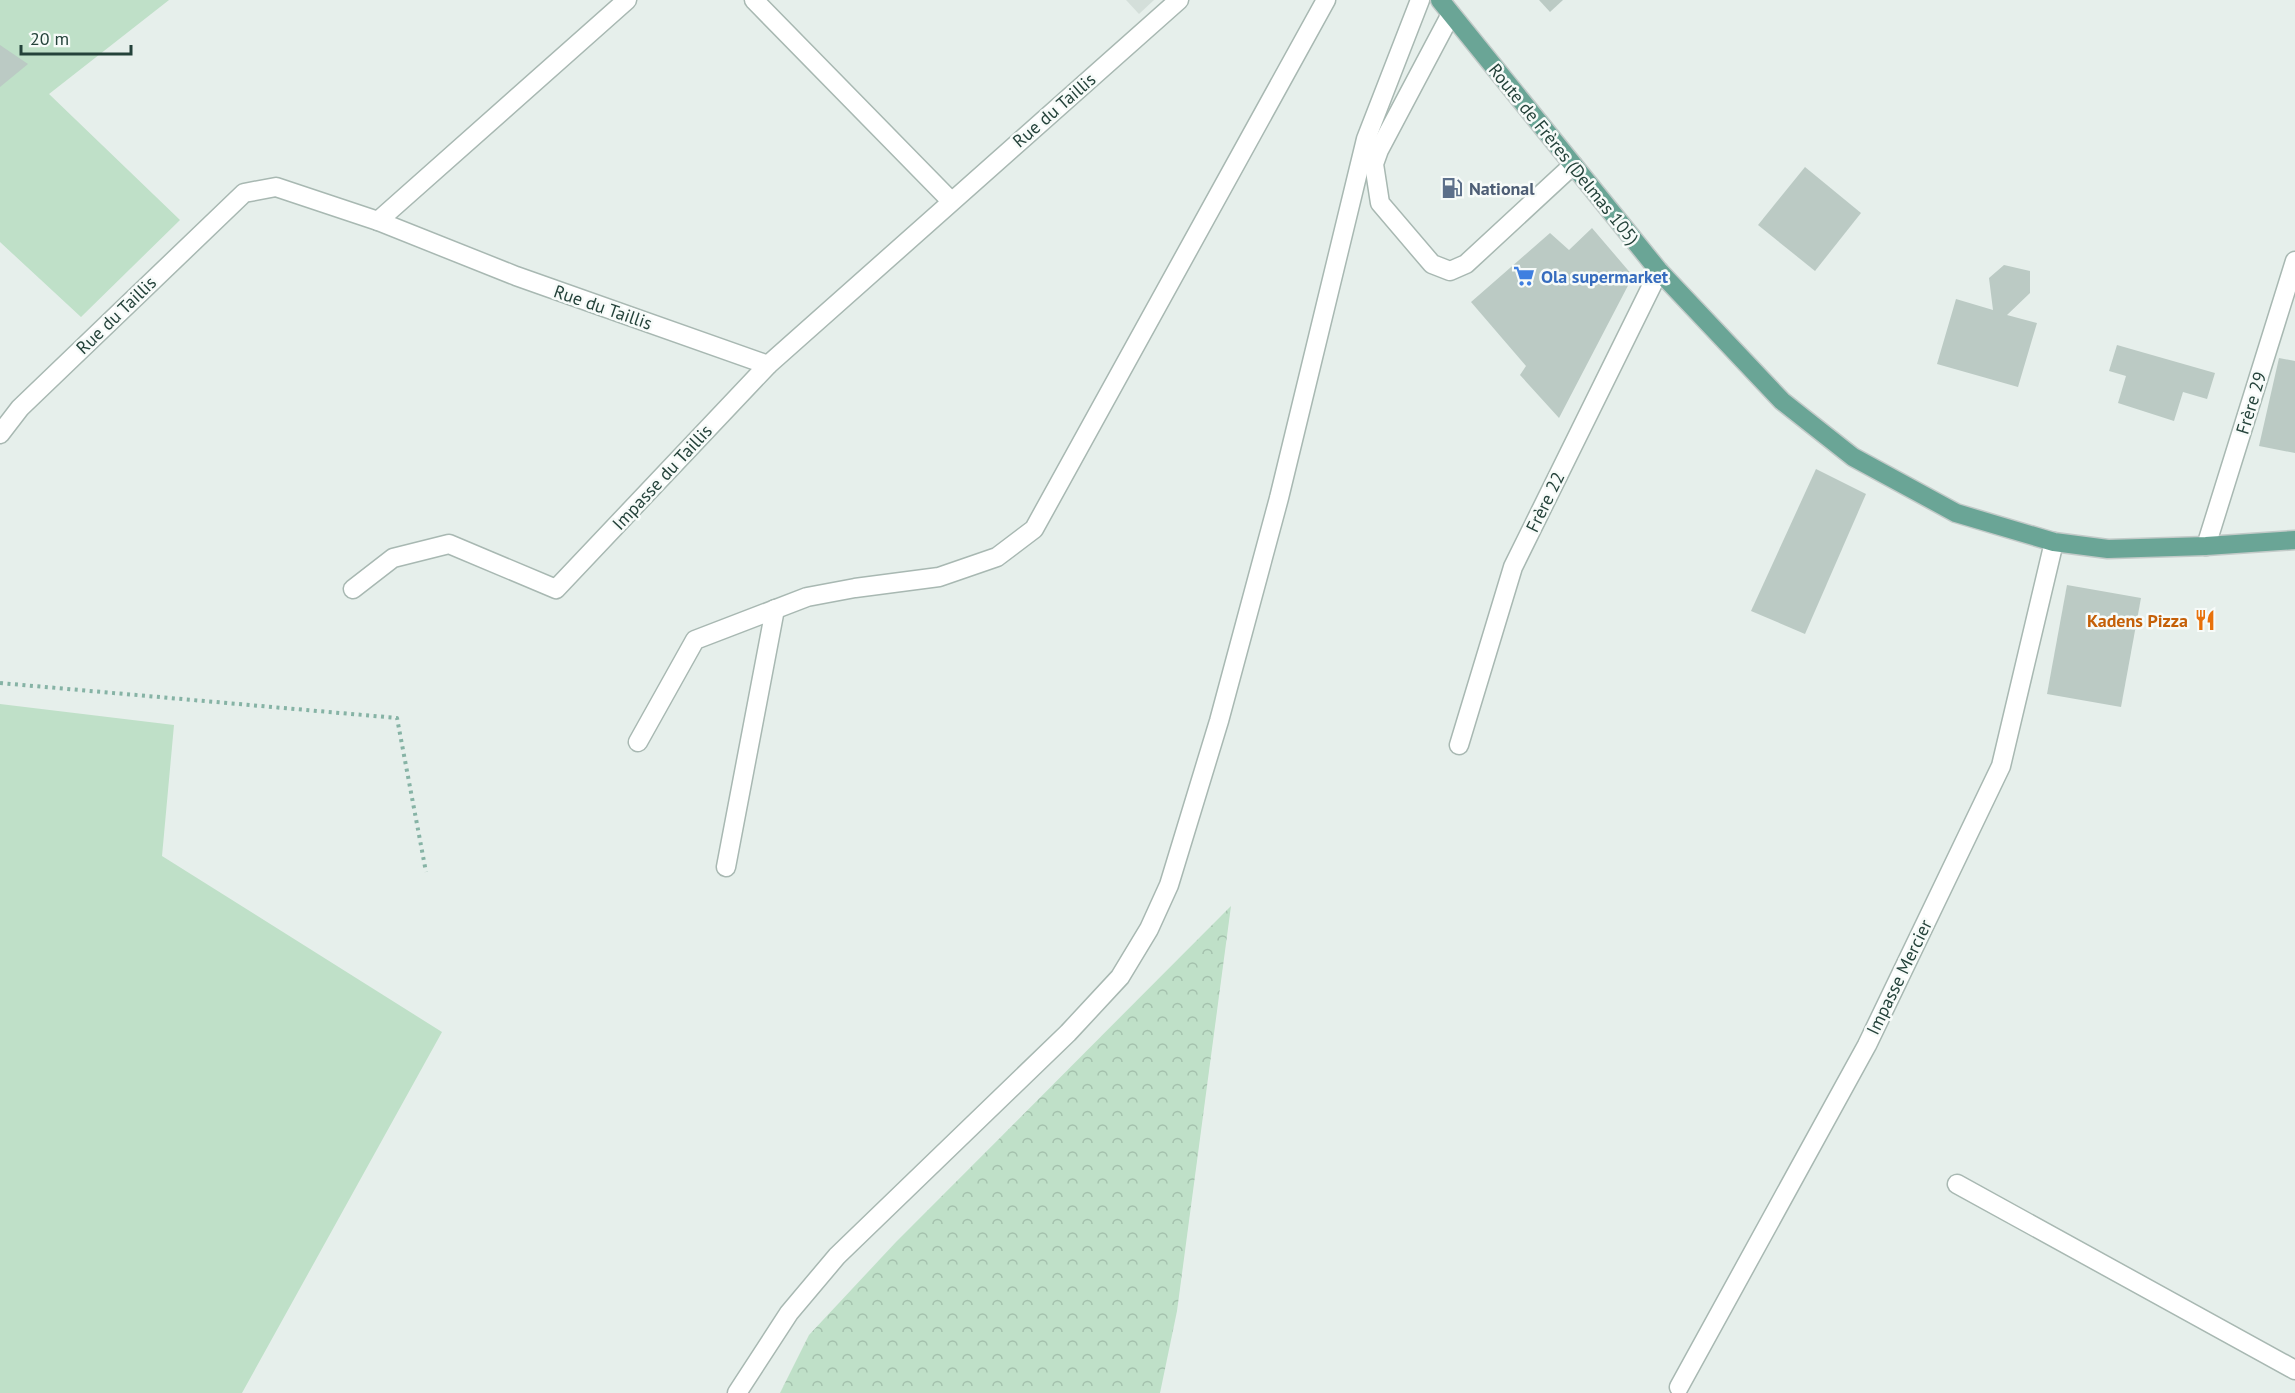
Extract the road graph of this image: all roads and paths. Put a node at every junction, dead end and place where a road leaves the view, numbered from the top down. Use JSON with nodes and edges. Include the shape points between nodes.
{"nodes":[{"id":1,"x":627,"y":0,"type":"edge"},
{"id":2,"x":754,"y":0,"type":"edge"},
{"id":3,"x":1179,"y":0,"type":"edge"},
{"id":4,"x":1326,"y":0,"type":"edge"},
{"id":5,"x":1420,"y":0,"type":"edge"},
{"id":6,"x":1446,"y":7,"type":"edge"},
{"id":7,"x":1573,"y":165,"type":"junction"},
{"id":8,"x":951,"y":201,"type":"junction"},
{"id":9,"x":378,"y":221,"type":"junction"},
{"id":10,"x":2295,"y":261,"type":"edge"},
{"id":11,"x":1659,"y":271,"type":"junction"},
{"id":12,"x":768,"y":365,"type":"junction"},
{"id":13,"x":0,"y":434,"type":"edge"},
{"id":14,"x":2295,"y":540,"type":"edge"},
{"id":15,"x":2054,"y":542,"type":"junction"},
{"id":16,"x":2206,"y":546,"type":"junction"},
{"id":17,"x":353,"y":589,"type":"dead end"},
{"id":18,"x":775,"y":609,"type":"junction"},
{"id":19,"x":0,"y":683,"type":"edge"},
{"id":20,"x":638,"y":741,"type":"dead end"},
{"id":21,"x":1459,"y":745,"type":"dead end"},
{"id":22,"x":726,"y":867,"type":"dead end"},
{"id":23,"x":426,"y":873,"type":"dead end"},
{"id":24,"x":1958,"y":1184,"type":"dead end"},
{"id":25,"x":2295,"y":1370,"type":"edge"},
{"id":26,"x":1679,"y":1387,"type":"dead end"},
{"id":27,"x":737,"y":1393,"type":"edge"}],
"edges":[{"from":1,"to":9,"type":"street"},
{"from":2,"to":8,"type":"street"},
{"from":3,"to":8,"type":"street","name":"Rue du Taillis"},
{"from":4,"to":18,"type":"street","via":[[1034,529],[997,557],[939,577],[807,597]]},
{"from":5,"to":27,"type":"street","via":[[1366,139],[1279,498],[1219,721],[1169,885],[1149,929],[1120,977],[1068,1033],[837,1256],[789,1313]]},
{"from":6,"to":7,"type":"main road","name":"Route de Frères (Delmas 105)"},
{"from":6,"to":7,"type":"street","via":[[1374,164],[1380,203],[1432,264],[1449,271],[1466,264]]},
{"from":7,"to":11,"type":"main road","name":"Route de Frères (Delmas 105)"},
{"from":8,"to":12,"type":"street","name":"Rue du Taillis"},
{"from":9,"to":12,"type":"street","name":"Rue du Taillis","via":[[516,276]]},
{"from":9,"to":13,"type":"street","name":"Rue du Taillis","via":[[276,187],[244,193],[20,408]]},
{"from":10,"to":16,"type":"street","name":"Frère 29"},
{"from":11,"to":15,"type":"main road","name":"Route de Frères (Delmas 105)","via":[[1782,401],[1853,457],[1956,513]]},
{"from":11,"to":21,"type":"street","name":"Frère 22","via":[[1513,567]]},
{"from":12,"to":17,"type":"street","name":"Impasse du Taillis","via":[[556,589],[449,544],[393,558]]},
{"from":14,"to":16,"type":"main road","name":"Route de Frères (Delmas 105)"},
{"from":15,"to":16,"type":"main road","name":"Route de Frères (Delmas 105)","via":[[2108,549]]},
{"from":15,"to":26,"type":"street","name":"Impasse Mercier","via":[[2001,766],[1867,1045]]},
{"from":18,"to":20,"type":"street","via":[[695,640]]},
{"from":18,"to":22,"type":"street"},
{"from":19,"to":23,"type":"path","via":[[397,718]]},
{"from":24,"to":25,"type":"street"}]}
